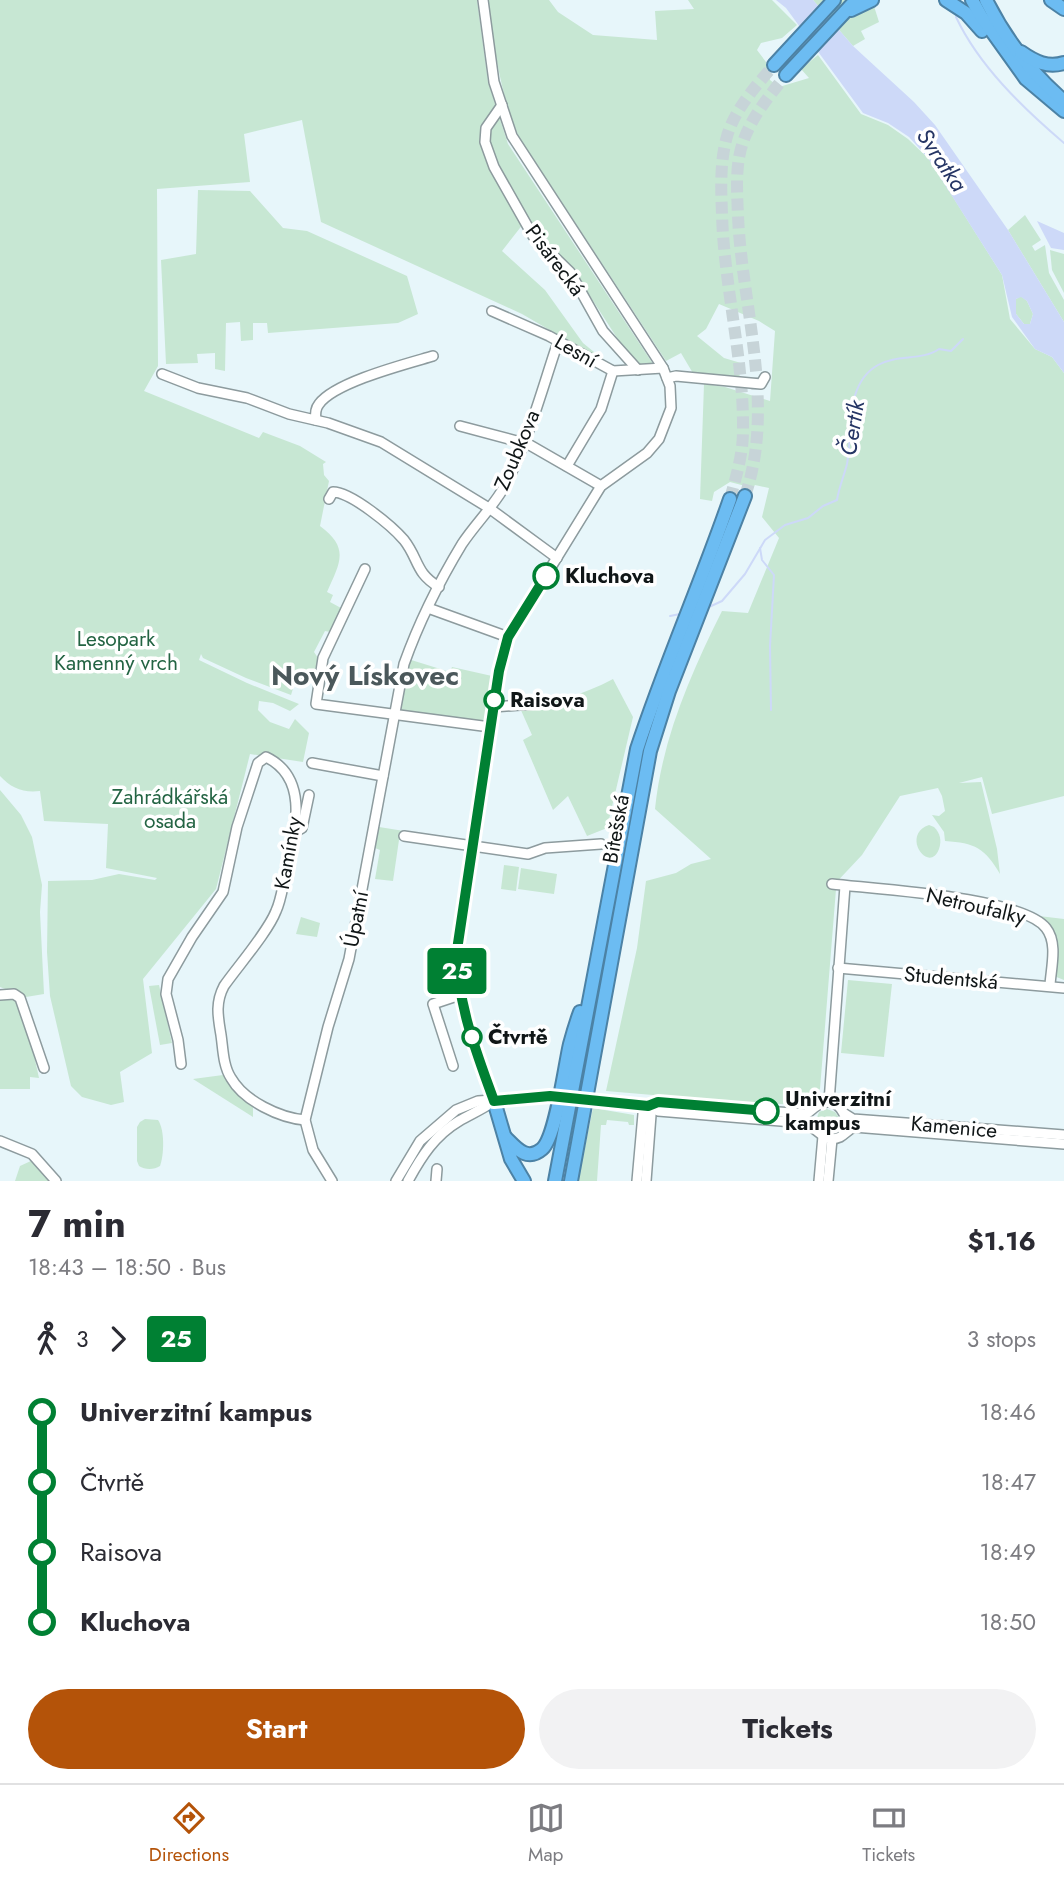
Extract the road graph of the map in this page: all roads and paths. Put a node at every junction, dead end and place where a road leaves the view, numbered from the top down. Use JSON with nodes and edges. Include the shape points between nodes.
{"nodes":[{"id":1,"x":483,"y":0,"type":"edge"},
{"id":2,"x":834,"y":0,"type":"edge"},
{"id":3,"x":873,"y":0,"type":"edge"},
{"id":4,"x":946,"y":0,"type":"edge"},
{"id":5,"x":972,"y":0,"type":"edge"},
{"id":6,"x":986,"y":0,"type":"edge"},
{"id":7,"x":1051,"y":0,"type":"edge"},
{"id":8,"x":853,"y":5,"type":"edge"},
{"id":9,"x":1064,"y":8,"type":"edge"},
{"id":10,"x":1010,"y":43,"type":"junction"},
{"id":11,"x":1064,"y":57,"type":"edge"},
{"id":12,"x":1064,"y":63,"type":"edge"},
{"id":13,"x":774,"y":65,"type":"tunnel mouth"},
{"id":14,"x":1045,"y":65,"type":"junction"},
{"id":15,"x":786,"y":75,"type":"tunnel mouth"},
{"id":16,"x":1026,"y":79,"type":"junction"},
{"id":17,"x":1064,"y":101,"type":"edge"},
{"id":18,"x":502,"y":105,"type":"junction"},
{"id":19,"x":1064,"y":111,"type":"edge"},
{"id":20,"x":492,"y":311,"type":"dead end"},
{"id":21,"x":562,"y":344,"type":"junction"},
{"id":22,"x":432,"y":356,"type":"dead end"},
{"id":23,"x":663,"y":368,"type":"junction"},
{"id":24,"x":638,"y":370,"type":"junction"},
{"id":25,"x":613,"y":371,"type":"junction"},
{"id":26,"x":162,"y":374,"type":"dead end"},
{"id":27,"x":765,"y":377,"type":"dead end"},
{"id":28,"x":667,"y":378,"type":"junction"},
{"id":29,"x":316,"y":420,"type":"junction"},
{"id":30,"x":460,"y":426,"type":"dead end"},
{"id":31,"x":524,"y":442,"type":"junction"},
{"id":32,"x":567,"y":466,"type":"junction"},
{"id":33,"x":601,"y":486,"type":"junction"},
{"id":34,"x":745,"y":496,"type":"tunnel mouth"},
{"id":35,"x":329,"y":499,"type":"dead end"},
{"id":36,"x":730,"y":499,"type":"tunnel mouth"},
{"id":37,"x":489,"y":508,"type":"junction"},
{"id":38,"x":556,"y":558,"type":"junction"},
{"id":39,"x":365,"y":569,"type":"dead end"},
{"id":40,"x":439,"y":587,"type":"junction"},
{"id":41,"x":428,"y":608,"type":"junction"},
{"id":42,"x":508,"y":637,"type":"junction"},
{"id":43,"x":533,"y":704,"type":"dead end"},
{"id":44,"x":493,"y":707,"type":"junction"},
{"id":45,"x":395,"y":715,"type":"junction"},
{"id":46,"x":490,"y":726,"type":"junction"},
{"id":47,"x":313,"y":763,"type":"dead end"},
{"id":48,"x":383,"y":776,"type":"junction"},
{"id":49,"x":309,"y":794,"type":"dead end"},
{"id":50,"x":295,"y":832,"type":"junction"},
{"id":51,"x":404,"y":836,"type":"dead end"},
{"id":52,"x":601,"y":844,"type":"dead end"},
{"id":53,"x":472,"y":846,"type":"junction"},
{"id":54,"x":832,"y":884,"type":"dead end"},
{"id":55,"x":845,"y":886,"type":"junction"},
{"id":56,"x":598,"y":952,"type":"junction"},
{"id":57,"x":838,"y":968,"type":"junction"},
{"id":58,"x":1050,"y":985,"type":"junction"},
{"id":59,"x":1064,"y":988,"type":"edge"},
{"id":60,"x":0,"y":995,"type":"edge"},
{"id":61,"x":460,"y":995,"type":"junction"},
{"id":62,"x":181,"y":1064,"type":"dead end"},
{"id":63,"x":453,"y":1066,"type":"dead end"},
{"id":64,"x":44,"y":1068,"type":"dead end"},
{"id":65,"x":494,"y":1101,"type":"junction"},
{"id":66,"x":829,"y":1102,"type":"junction"},
{"id":67,"x":648,"y":1106,"type":"junction"},
{"id":68,"x":812,"y":1110,"type":"junction"},
{"id":69,"x":845,"y":1114,"type":"junction"},
{"id":70,"x":305,"y":1120,"type":"junction"},
{"id":71,"x":814,"y":1127,"type":"junction"},
{"id":72,"x":847,"y":1130,"type":"junction"},
{"id":73,"x":1064,"y":1135,"type":"edge"},
{"id":74,"x":506,"y":1138,"type":"junction"},
{"id":75,"x":827,"y":1138,"type":"junction"},
{"id":76,"x":0,"y":1141,"type":"edge"},
{"id":77,"x":1064,"y":1144,"type":"edge"},
{"id":78,"x":437,"y":1169,"type":"dead end"},
{"id":79,"x":572,"y":1179,"type":"edge"},
{"id":80,"x":57,"y":1181,"type":"edge"},
{"id":81,"x":332,"y":1181,"type":"edge"},
{"id":82,"x":396,"y":1181,"type":"edge"},
{"id":83,"x":408,"y":1181,"type":"edge"},
{"id":84,"x":436,"y":1181,"type":"edge"},
{"id":85,"x":524,"y":1181,"type":"edge"},
{"id":86,"x":555,"y":1181,"type":"edge"},
{"id":87,"x":637,"y":1181,"type":"edge"},
{"id":88,"x":646,"y":1181,"type":"edge"},
{"id":89,"x":819,"y":1181,"type":"edge"},
{"id":90,"x":828,"y":1181,"type":"edge"}],
"edges":[{"from":1,"to":18,"type":"street","name":"Pisárecká","via":[[494,82]]},
{"from":2,"to":13,"type":"highway"},
{"from":3,"to":8,"type":"highway"},
{"from":4,"to":16,"type":"highway","via":[[966,13]]},
{"from":5,"to":16,"type":"highway"},
{"from":6,"to":10,"type":"highway"},
{"from":7,"to":9,"type":"highway"},
{"from":8,"to":15,"type":"highway"},
{"from":10,"to":14,"type":"highway"},
{"from":10,"to":17,"type":"highway"},
{"from":11,"to":14,"type":"highway"},
{"from":12,"to":14,"type":"highway"},
{"from":16,"to":19,"type":"highway"},
{"from":18,"to":23,"type":"street","name":"Pisárecká","via":[[512,136]]},
{"from":18,"to":24,"type":"street","name":"Pisárecká","via":[[486,128],[485,142],[494,167],[533,236],[570,272],[603,331]]},
{"from":20,"to":21,"type":"street","name":"Lesní"},
{"from":21,"to":25,"type":"street","name":"Lesní"},
{"from":21,"to":31,"type":"street","name":"Zoubkova","via":[[556,348]]},
{"from":22,"to":29,"type":"street","via":[[340,390],[321,402]]},
{"from":23,"to":24,"type":"street","name":"Lesní"},
{"from":23,"to":28,"type":"street","name":"Pisárecká"},
{"from":24,"to":25,"type":"street","name":"Lesní"},
{"from":25,"to":32,"type":"street","via":[[600,409]]},
{"from":26,"to":29,"type":"street"},
{"from":27,"to":28,"type":"street","via":[[761,384]]},
{"from":28,"to":33,"type":"street","name":"Pisárecká","via":[[671,408],[659,439]]},
{"from":29,"to":37,"type":"street","via":[[381,442]]},
{"from":30,"to":31,"type":"street"},
{"from":31,"to":32,"type":"street"},
{"from":31,"to":37,"type":"street","name":"Zoubkova"},
{"from":32,"to":33,"type":"street"},
{"from":33,"to":38,"type":"street"},
{"from":34,"to":79,"type":"highway","name":"Bítešská","via":[[650,751]]},
{"from":35,"to":40,"type":"street","via":[[339,492],[392,528],[411,551],[421,573]]},
{"from":36,"to":56,"type":"highway","name":"Bítešská","via":[[657,687],[638,750]]},
{"from":37,"to":38,"type":"street"},
{"from":37,"to":40,"type":"street","name":"Zoubkova"},
{"from":38,"to":42,"type":"street"},
{"from":39,"to":45,"type":"street","via":[[323,658],[316,704]]},
{"from":40,"to":41,"type":"street","name":"Zoubkova"},
{"from":41,"to":42,"type":"street"},
{"from":41,"to":45,"type":"street","name":"Zoubkova","via":[[404,664]]},
{"from":42,"to":44,"type":"street"},
{"from":43,"to":44,"type":"street"},
{"from":44,"to":46,"type":"street"},
{"from":45,"to":46,"type":"street"},
{"from":45,"to":48,"type":"street","name":"Úpatní"},
{"from":46,"to":53,"type":"street"},
{"from":47,"to":48,"type":"street"},
{"from":48,"to":70,"type":"street","name":"Úpatní","via":[[349,959]]},
{"from":49,"to":50,"type":"street","via":[[302,828]]},
{"from":50,"to":62,"type":"street","name":"Kamínky","via":[[293,786],[274,762],[263,758],[237,827],[223,892],[168,979],[166,994]]},
{"from":50,"to":70,"type":"street","name":"Kamínky","via":[[277,910],[224,986],[218,1011],[227,1069],[235,1083],[280,1116]]},
{"from":51,"to":53,"type":"street"},
{"from":52,"to":53,"type":"street","via":[[545,848],[528,854]]},
{"from":53,"to":61,"type":"street","via":[[457,950]]},
{"from":54,"to":55,"type":"street","name":"Netroufalky"},
{"from":55,"to":57,"type":"street"},
{"from":55,"to":58,"type":"street","name":"Netroufalky","via":[[934,894],[1027,915],[1046,928],[1052,941]]},
{"from":56,"to":74,"type":"highway","via":[[570,1044],[548,1142],[540,1151],[528,1154],[519,1152]]},
{"from":56,"to":86,"type":"highway","name":"Bítešská"},
{"from":57,"to":58,"type":"street","name":"Studentská"},
{"from":57,"to":66,"type":"street"},
{"from":58,"to":59,"type":"street","name":"Studentská"},
{"from":60,"to":64,"type":"street","via":[[20,998]]},
{"from":61,"to":63,"type":"street","via":[[433,1004]]},
{"from":61,"to":65,"type":"street"},
{"from":65,"to":67,"type":"street","bridge":true,"via":[[550,1096]]},
{"from":65,"to":74,"type":"highway"},
{"from":65,"to":82,"type":"street","via":[[473,1102],[440,1122],[417,1145]]},
{"from":65,"to":83,"type":"street","via":[[435,1140]]},
{"from":66,"to":68,"type":"street"},
{"from":66,"to":69,"type":"street","name":"Kamenice"},
{"from":67,"to":68,"type":"street","via":[[658,1102],[799,1114]]},
{"from":67,"to":71,"type":"street","via":[[658,1111]]},
{"from":67,"to":87,"type":"street","via":[[643,1114]]},
{"from":67,"to":88,"type":"street"},
{"from":68,"to":71,"type":"street"},
{"from":69,"to":72,"type":"street"},
{"from":69,"to":73,"type":"street","name":"Kamenice","via":[[853,1119]]},
{"from":70,"to":81,"type":"street","via":[[313,1150]]},
{"from":71,"to":75,"type":"street"},
{"from":72,"to":75,"type":"street"},
{"from":72,"to":77,"type":"street","name":"Kamenice"},
{"from":74,"to":85,"type":"highway"},
{"from":75,"to":89,"type":"street"},
{"from":75,"to":90,"type":"street"},
{"from":76,"to":80,"type":"street","via":[[35,1155]]},
{"from":78,"to":84,"type":"street"}]}
